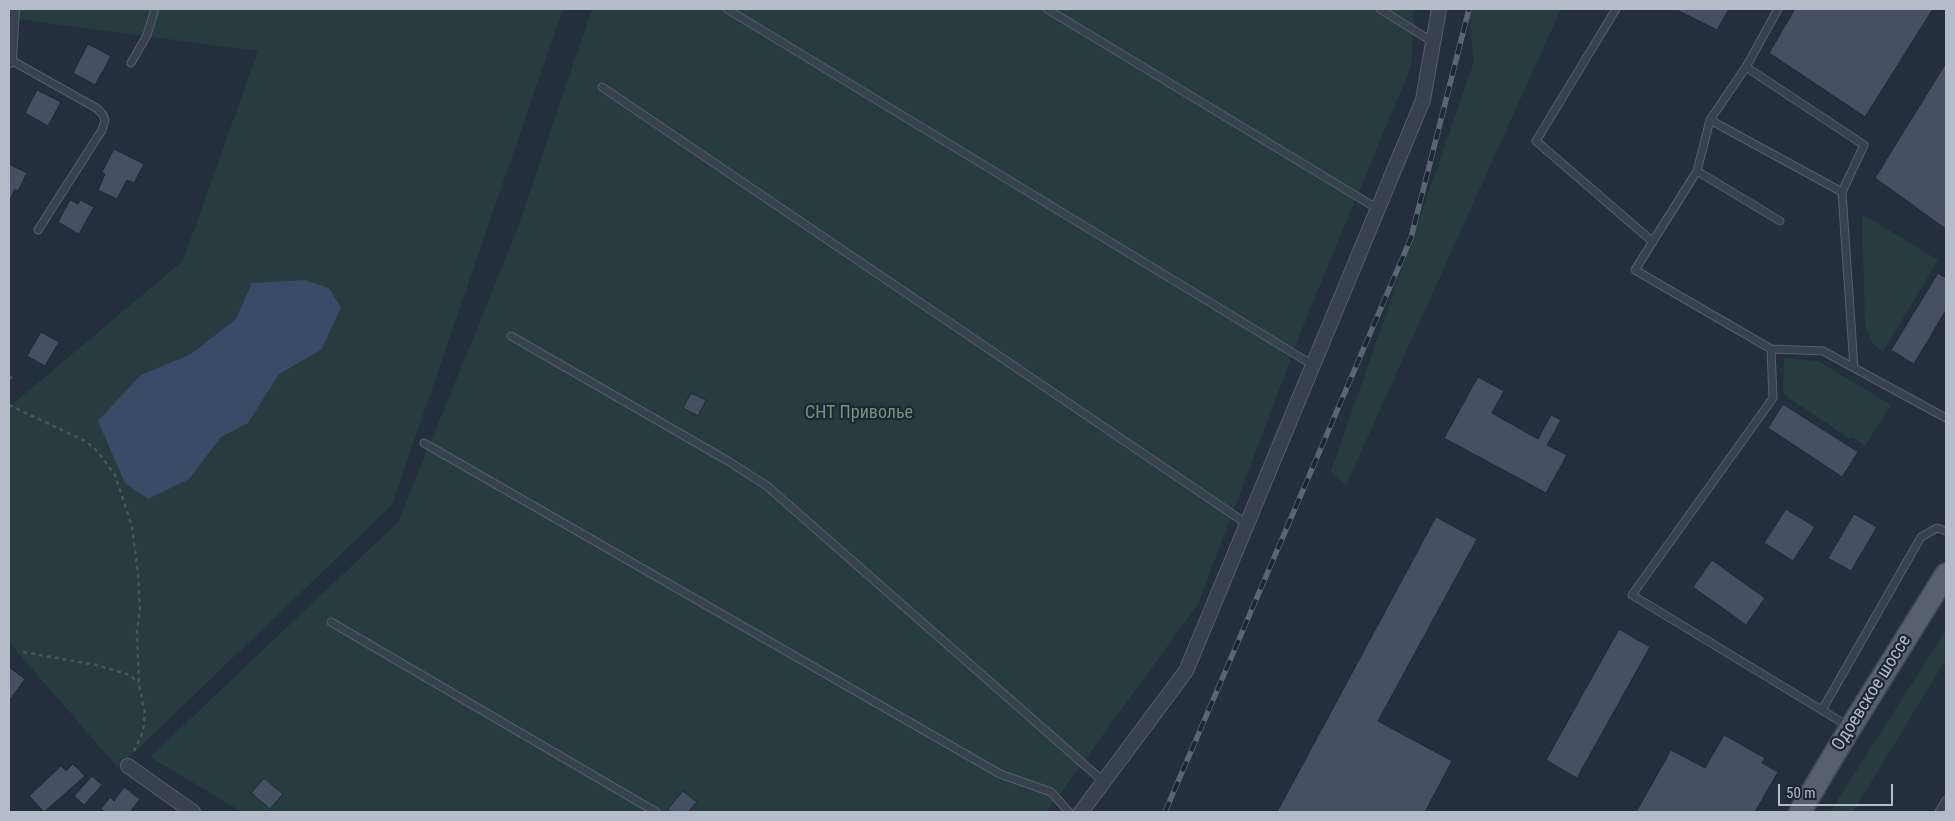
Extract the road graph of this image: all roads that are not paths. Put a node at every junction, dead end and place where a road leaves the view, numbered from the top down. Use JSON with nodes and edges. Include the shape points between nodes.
{"nodes":[{"id":1,"x":12,"y":9,"type":"edge"},
{"id":2,"x":155,"y":9,"type":"edge"},
{"id":3,"x":727,"y":9,"type":"edge"},
{"id":4,"x":1047,"y":9,"type":"edge"},
{"id":5,"x":1380,"y":9,"type":"edge"},
{"id":6,"x":1440,"y":9,"type":"edge"},
{"id":7,"x":1616,"y":9,"type":"edge"},
{"id":8,"x":1778,"y":9,"type":"edge"},
{"id":9,"x":1434,"y":42,"type":"junction"},
{"id":10,"x":9,"y":60,"type":"edge"},
{"id":11,"x":131,"y":63,"type":"dead end"},
{"id":12,"x":1746,"y":67,"type":"junction"},
{"id":13,"x":602,"y":87,"type":"dead end"},
{"id":14,"x":1710,"y":120,"type":"junction"},
{"id":15,"x":1697,"y":171,"type":"junction"},
{"id":16,"x":1842,"y":192,"type":"junction"},
{"id":17,"x":1378,"y":209,"type":"junction"},
{"id":18,"x":1780,"y":221,"type":"dead end"},
{"id":19,"x":38,"y":230,"type":"dead end"},
{"id":20,"x":1653,"y":242,"type":"junction"},
{"id":21,"x":511,"y":336,"type":"dead end"},
{"id":22,"x":1771,"y":349,"type":"junction"},
{"id":23,"x":1314,"y":365,"type":"junction"},
{"id":24,"x":1854,"y":368,"type":"junction"},
{"id":25,"x":1946,"y":418,"type":"edge"},
{"id":26,"x":424,"y":444,"type":"dead end"},
{"id":27,"x":1247,"y":524,"type":"junction"},
{"id":28,"x":1946,"y":530,"type":"edge"},
{"id":29,"x":1946,"y":574,"type":"edge"},
{"id":30,"x":331,"y":622,"type":"dead end"},
{"id":31,"x":1822,"y":710,"type":"junction"},
{"id":32,"x":1850,"y":728,"type":"junction"},
{"id":33,"x":128,"y":766,"type":"road end"},
{"id":34,"x":1104,"y":782,"type":"junction"},
{"id":35,"x":1946,"y":800,"type":"edge"},
{"id":36,"x":193,"y":812,"type":"edge"},
{"id":37,"x":656,"y":812,"type":"edge"},
{"id":38,"x":1069,"y":812,"type":"edge"},
{"id":39,"x":1081,"y":812,"type":"edge"},
{"id":40,"x":1800,"y":812,"type":"edge"},
{"id":41,"x":1939,"y":812,"type":"edge"}],
"edges":[{"from":1,"to":10,"type":"street"},
{"from":2,"to":11,"type":"lane","via":[[147,35]]},
{"from":3,"to":23,"type":"lane"},
{"from":4,"to":17,"type":"lane"},
{"from":5,"to":9,"type":"lane"},
{"from":6,"to":9,"type":"street"},
{"from":7,"to":20,"type":"lane","via":[[1536,141]]},
{"from":8,"to":12,"type":"lane"},
{"from":9,"to":17,"type":"street","via":[[1423,100]]},
{"from":10,"to":19,"type":"lane","via":[[98,109],[105,120],[102,130]]},
{"from":12,"to":14,"type":"lane"},
{"from":12,"to":16,"type":"lane","via":[[1864,145]]},
{"from":13,"to":27,"type":"lane"},
{"from":14,"to":15,"type":"lane"},
{"from":14,"to":16,"type":"lane"},
{"from":15,"to":18,"type":"lane"},
{"from":15,"to":20,"type":"lane"},
{"from":16,"to":24,"type":"lane"},
{"from":17,"to":23,"type":"street"},
{"from":20,"to":22,"type":"lane","via":[[1635,270]]},
{"from":21,"to":34,"type":"lane","via":[[767,486]]},
{"from":22,"to":24,"type":"lane","via":[[1822,351]]},
{"from":22,"to":31,"type":"lane","via":[[1773,398],[1632,595]]},
{"from":23,"to":27,"type":"street"},
{"from":24,"to":25,"type":"lane"},
{"from":26,"to":38,"type":"lane","via":[[1000,774],[1051,792]]},
{"from":27,"to":34,"type":"street","via":[[1186,671]]},
{"from":28,"to":31,"type":"lane","via":[[1937,528],[1921,537]]},
{"from":29,"to":32,"type":"main road","name":"Одоевское шоссе"},
{"from":30,"to":37,"type":"lane"},
{"from":31,"to":32,"type":"lane"},
{"from":32,"to":40,"type":"main road","name":"Одоевское шоссе"},
{"from":33,"to":36,"type":"street"},
{"from":34,"to":39,"type":"street"},
{"from":35,"to":41,"type":"lane"}]}
